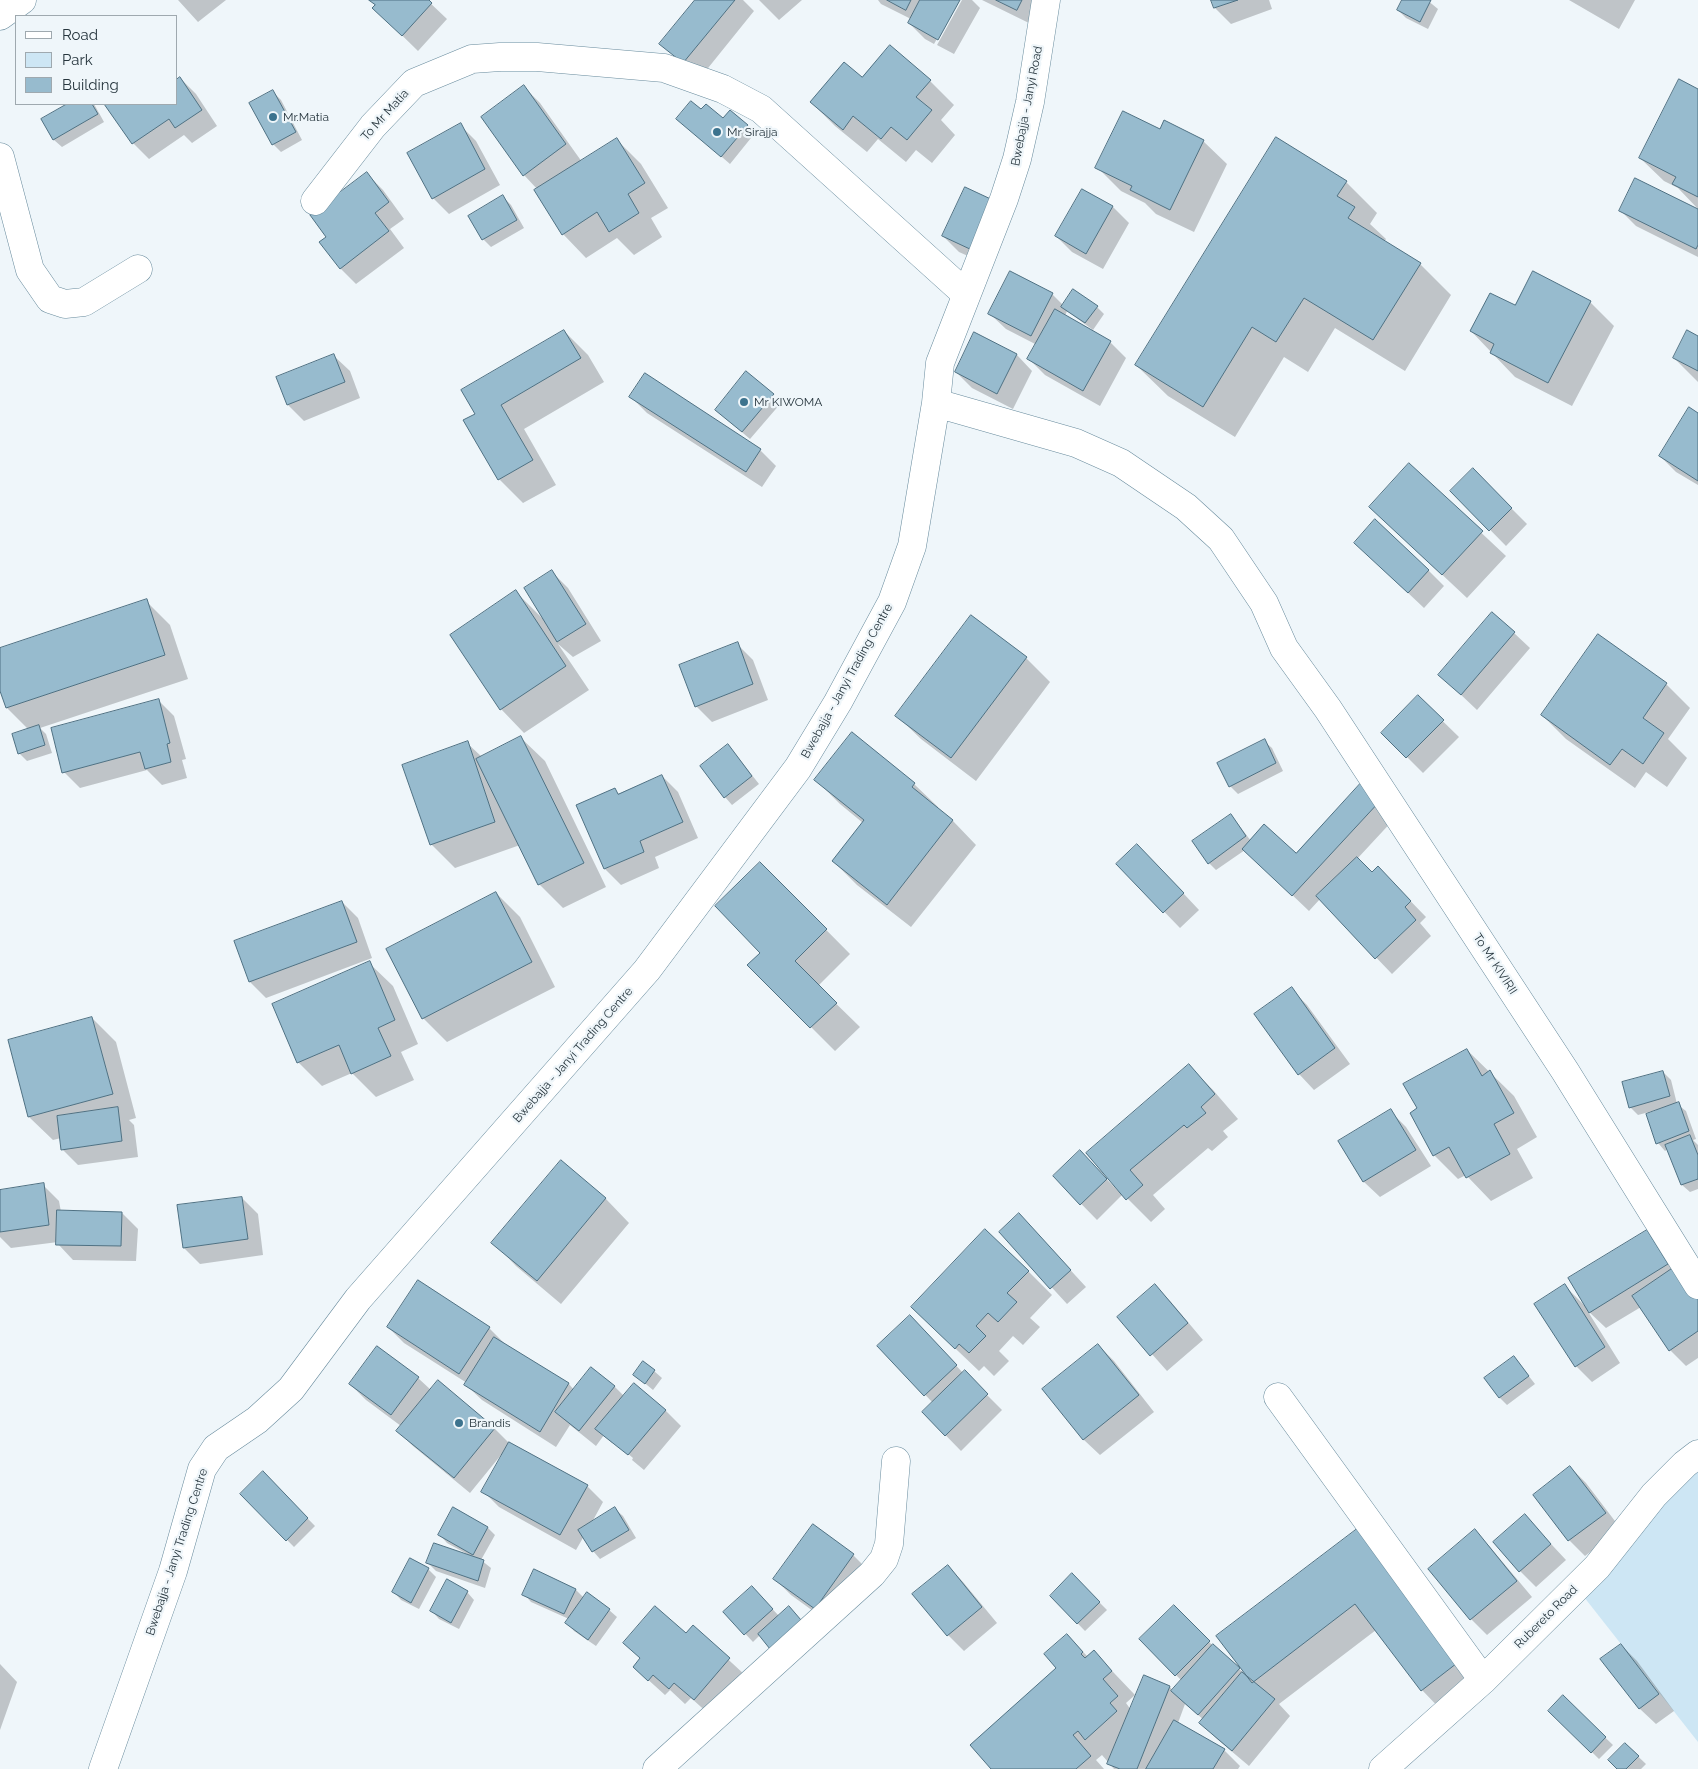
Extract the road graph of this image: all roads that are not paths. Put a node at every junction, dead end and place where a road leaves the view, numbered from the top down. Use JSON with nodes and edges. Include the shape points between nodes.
{"nodes":[{"id":1,"x":22,"y":0,"type":"edge"},
{"id":2,"x":1046,"y":0,"type":"edge"},
{"id":3,"x":0,"y":16,"type":"edge"},
{"id":4,"x":0,"y":157,"type":"edge"},
{"id":5,"x":315,"y":201,"type":"dead end"},
{"id":6,"x":138,"y":269,"type":"dead end"},
{"id":7,"x":966,"y":294,"type":"junction"},
{"id":8,"x":936,"y":403,"type":"junction"},
{"id":9,"x":1698,"y":1285,"type":"edge"},
{"id":10,"x":1278,"y":1397,"type":"dead end"},
{"id":11,"x":1698,"y":1454,"type":"edge"},
{"id":12,"x":896,"y":1461,"type":"dead end"},
{"id":13,"x":1483,"y":1680,"type":"junction"},
{"id":14,"x":103,"y":1769,"type":"edge"},
{"id":15,"x":657,"y":1769,"type":"edge"},
{"id":16,"x":1383,"y":1769,"type":"edge"}],
"edges":[{"from":1,"to":3,"type":"street"},
{"from":2,"to":7,"type":"street","name":"Bwebajja - Janyi Road","via":[[1030,102],[1017,159]]},
{"from":4,"to":6,"type":"street","via":[[30,270],[50,299],[65,304],[84,302]]},
{"from":5,"to":7,"type":"street","name":"To Mr Matia","via":[[373,126],[414,83],[472,59],[537,57],[664,68],[723,89],[761,108]]},
{"from":7,"to":8,"type":"street","name":"Bwebajja - Janyi Trading Centre","via":[[940,363]]},
{"from":8,"to":9,"type":"street","name":"To Mr KIVIRII","via":[[1076,443],[1121,463],[1186,507],[1221,539],[1264,603],[1284,648],[1328,709],[1565,1071]]},
{"from":8,"to":14,"type":"street","name":"Bwebajja - Janyi Trading Centre","via":[[912,546],[892,602],[798,768],[648,970],[358,1299],[291,1388],[256,1420],[216,1448],[202,1469],[173,1571]]},
{"from":10,"to":13,"type":"street"},
{"from":11,"to":13,"type":"street","name":"Rubereto Road","via":[[1654,1495],[1597,1567]]},
{"from":12,"to":15,"type":"street","via":[[889,1544],[884,1559],[872,1574]]},
{"from":13,"to":16,"type":"street","name":"Rubereto Road"}]}
